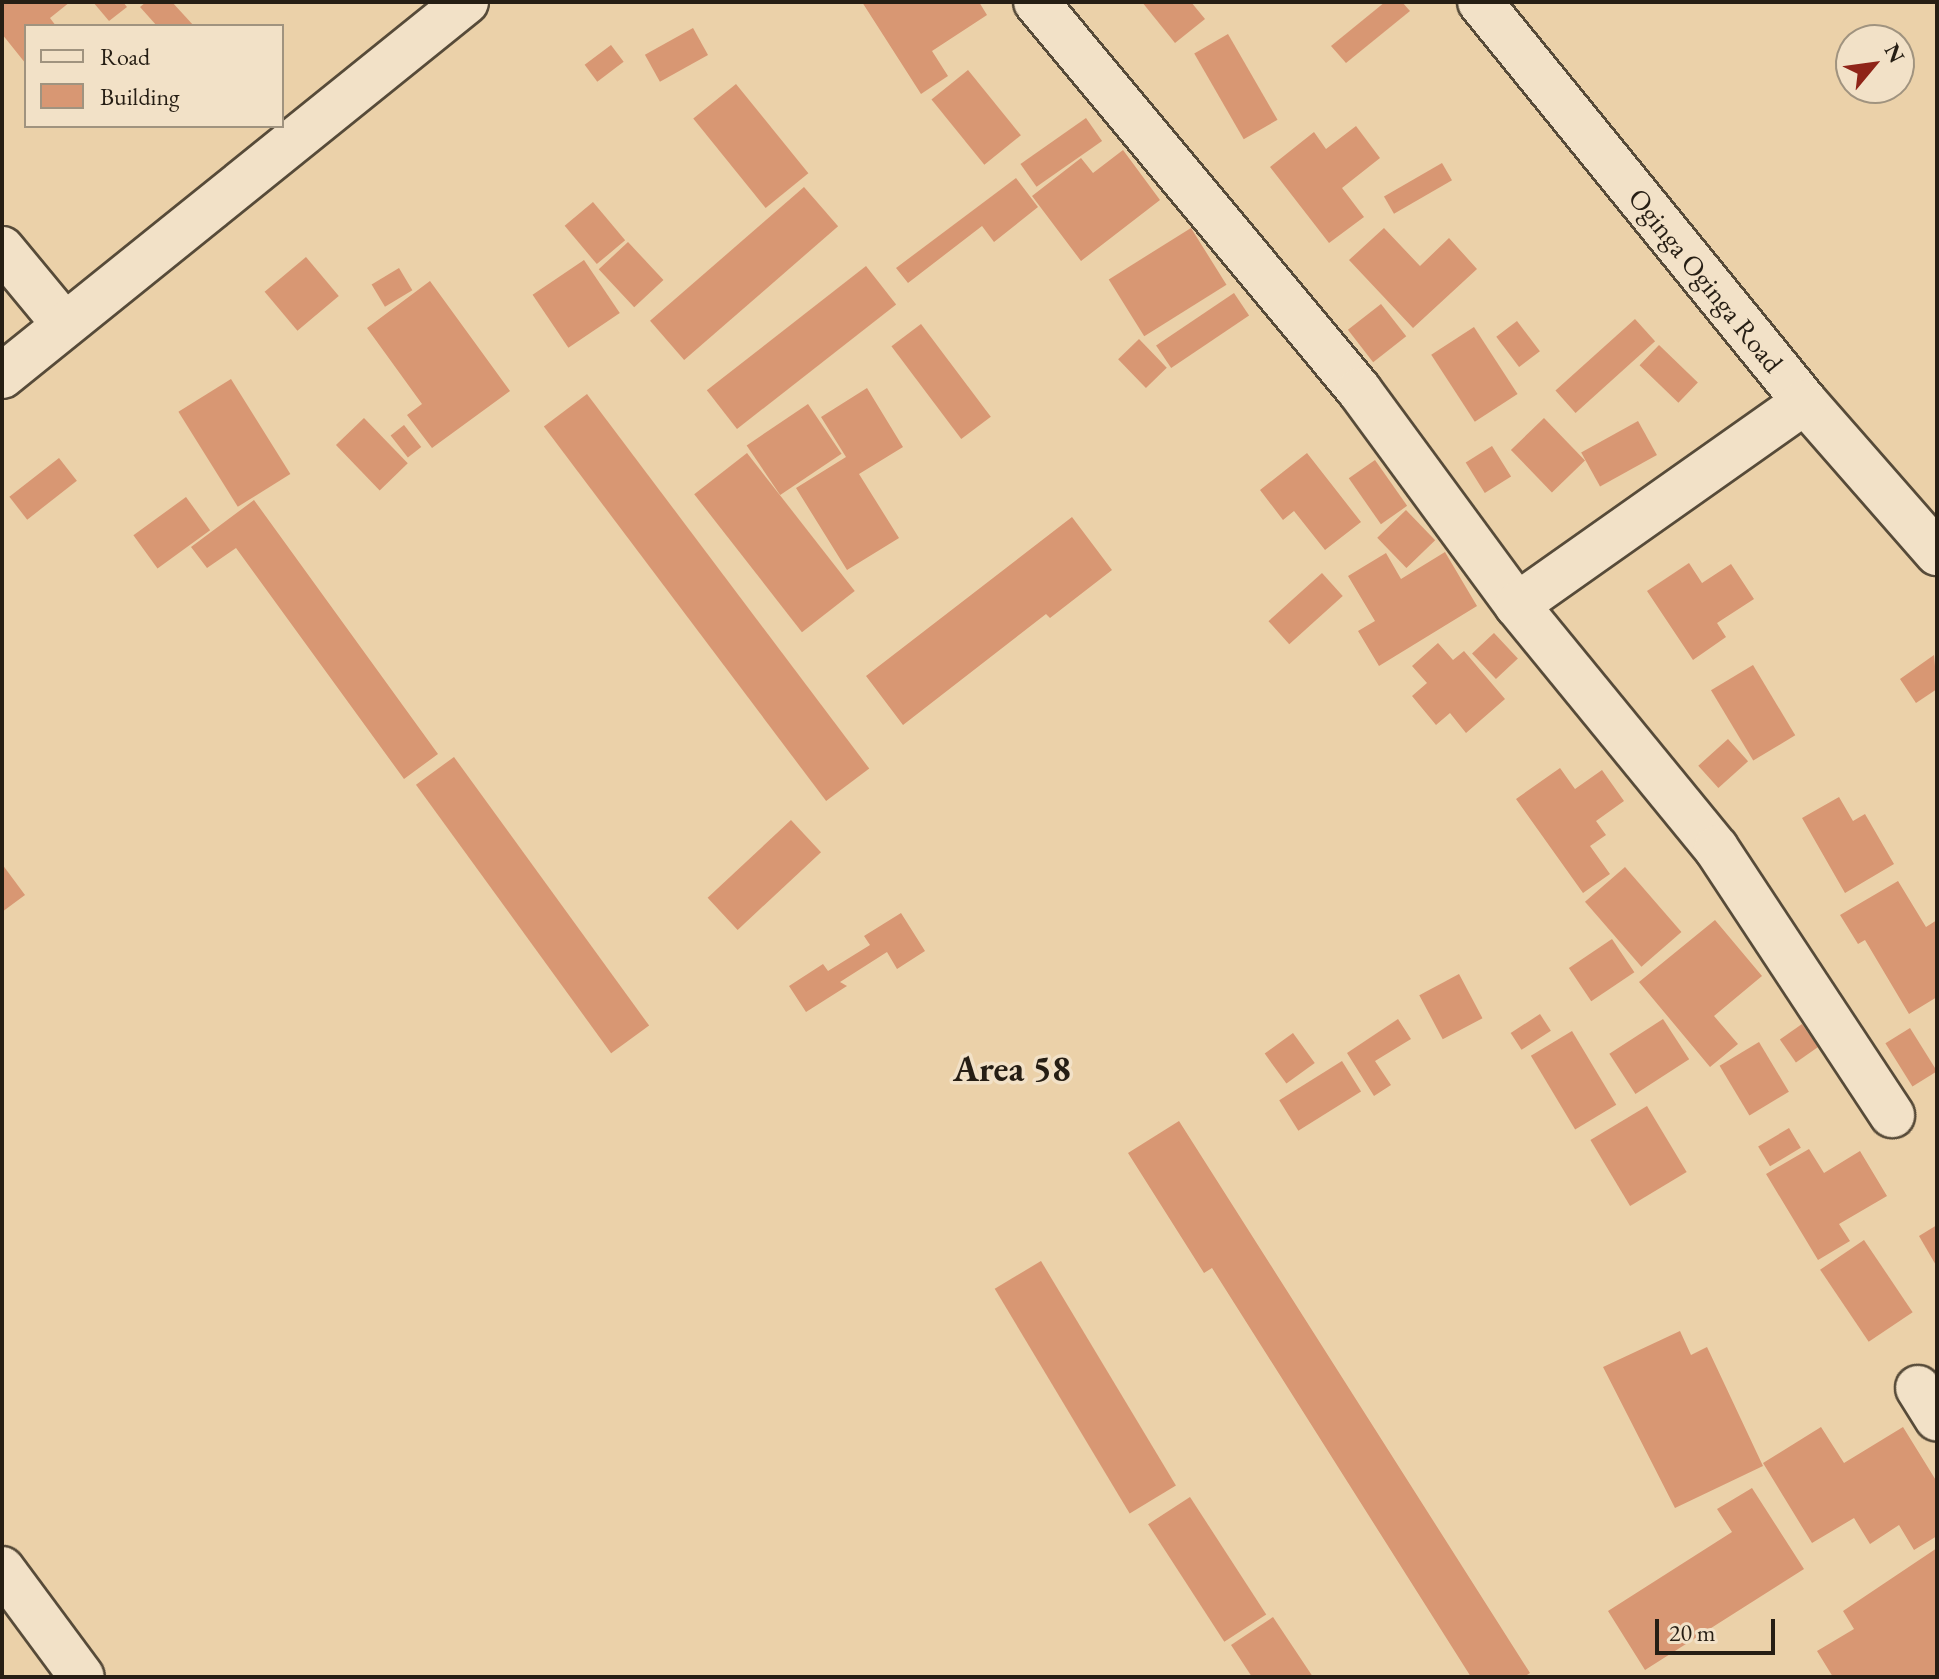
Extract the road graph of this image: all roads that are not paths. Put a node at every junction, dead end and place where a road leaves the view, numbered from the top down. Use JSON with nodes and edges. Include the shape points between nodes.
{"nodes":[{"id":1,"x":466,"y":2,"type":"edge"},
{"id":2,"x":1036,"y":2,"type":"edge"},
{"id":3,"x":1480,"y":2,"type":"edge"},
{"id":4,"x":2,"y":249,"type":"edge"},
{"id":5,"x":64,"y":324,"type":"junction"},
{"id":6,"x":2,"y":376,"type":"edge"},
{"id":7,"x":1805,"y":402,"type":"junction"},
{"id":8,"x":1937,"y":553,"type":"edge"},
{"id":9,"x":1517,"y":605,"type":"junction"},
{"id":10,"x":1892,"y":1115,"type":"dead end"},
{"id":11,"x":2,"y":1569,"type":"edge"},
{"id":12,"x":82,"y":1677,"type":"edge"}],
"edges":[{"from":1,"to":5,"type":"street"},
{"from":2,"to":9,"type":"street","via":[[1359,390]]},
{"from":3,"to":7,"type":"street","name":"Oginga Oginga Road"},
{"from":4,"to":5,"type":"street"},
{"from":5,"to":6,"type":"street"},
{"from":7,"to":8,"type":"street","name":"Oginga Oginga Road"},
{"from":7,"to":9,"type":"street"},
{"from":9,"to":10,"type":"street","via":[[1716,848]]},
{"from":11,"to":12,"type":"street"}]}
